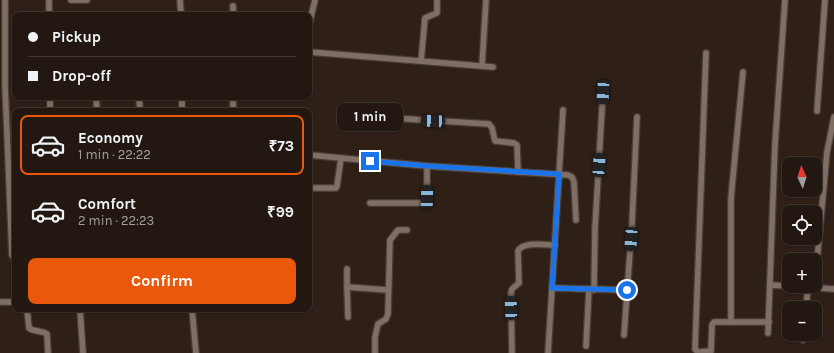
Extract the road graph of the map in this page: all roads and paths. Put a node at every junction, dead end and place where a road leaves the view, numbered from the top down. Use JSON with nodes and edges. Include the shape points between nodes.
{"nodes":[{"id":1,"x":5,"y":0,"type":"edge"},
{"id":2,"x":49,"y":0,"type":"edge"},
{"id":3,"x":71,"y":0,"type":"edge"},
{"id":4,"x":86,"y":0,"type":"edge"},
{"id":5,"x":180,"y":0,"type":"edge"},
{"id":6,"x":315,"y":0,"type":"edge"},
{"id":7,"x":438,"y":0,"type":"edge"},
{"id":8,"x":486,"y":0,"type":"edge"},
{"id":9,"x":784,"y":0,"type":"edge"},
{"id":10,"x":825,"y":0,"type":"edge"},
{"id":11,"x":233,"y":6,"type":"dead end"},
{"id":12,"x":49,"y":12,"type":"edge"},
{"id":13,"x":181,"y":12,"type":"edge"},
{"id":14,"x":233,"y":12,"type":"edge"},
{"id":15,"x":312,"y":12,"type":"edge"},
{"id":16,"x":312,"y":52,"type":"edge"},
{"id":17,"x":706,"y":53,"type":"dead end"},
{"id":18,"x":421,"y":61,"type":"junction"},
{"id":19,"x":482,"y":66,"type":"junction"},
{"id":20,"x":494,"y":67,"type":"dead end"},
{"id":21,"x":742,"y":72,"type":"dead end"},
{"id":22,"x":603,"y":92,"type":"dead end"},
{"id":23,"x":562,"y":110,"type":"dead end"},
{"id":24,"x":816,"y":111,"type":"dead end"},
{"id":25,"x":343,"y":114,"type":"dead end"},
{"id":26,"x":637,"y":117,"type":"dead end"},
{"id":27,"x":834,"y":117,"type":"edge"},
{"id":28,"x":312,"y":155,"type":"edge"},
{"id":29,"x":341,"y":158,"type":"junction"},
{"id":30,"x":428,"y":166,"type":"junction"},
{"id":31,"x":518,"y":172,"type":"junction"},
{"id":32,"x":559,"y":174,"type":"junction"},
{"id":33,"x":312,"y":188,"type":"edge"},
{"id":34,"x":370,"y":203,"type":"dead end"},
{"id":35,"x":576,"y":220,"type":"dead end"},
{"id":36,"x":407,"y":230,"type":"dead end"},
{"id":37,"x":555,"y":245,"type":"junction"},
{"id":38,"x":818,"y":253,"type":"edge"},
{"id":39,"x":12,"y":255,"type":"edge"},
{"id":40,"x":347,"y":269,"type":"dead end"},
{"id":41,"x":770,"y":285,"type":"junction"},
{"id":42,"x":782,"y":286,"type":"edge"},
{"id":43,"x":822,"y":286,"type":"edge"},
{"id":44,"x":347,"y":287,"type":"junction"},
{"id":45,"x":552,"y":288,"type":"junction"},
{"id":46,"x":834,"y":289,"type":"edge"},
{"id":47,"x":388,"y":290,"type":"junction"},
{"id":48,"x":591,"y":290,"type":"junction"},
{"id":49,"x":627,"y":290,"type":"junction"},
{"id":50,"x":0,"y":302,"type":"edge"},
{"id":51,"x":12,"y":302,"type":"edge"},
{"id":52,"x":27,"y":312,"type":"edge"},
{"id":53,"x":80,"y":312,"type":"edge"},
{"id":54,"x":192,"y":312,"type":"edge"},
{"id":55,"x":348,"y":317,"type":"dead end"},
{"id":56,"x":730,"y":322,"type":"junction"},
{"id":57,"x":769,"y":322,"type":"junction"},
{"id":58,"x":768,"y":333,"type":"dead end"},
{"id":59,"x":624,"y":335,"type":"dead end"},
{"id":60,"x":586,"y":346,"type":"dead end"},
{"id":61,"x":48,"y":353,"type":"edge"},
{"id":62,"x":83,"y":353,"type":"edge"},
{"id":63,"x":196,"y":353,"type":"edge"},
{"id":64,"x":375,"y":353,"type":"edge"},
{"id":65,"x":512,"y":353,"type":"edge"},
{"id":66,"x":548,"y":353,"type":"edge"}],
"edges":[{"from":1,"to":39,"type":"street","via":[[5,85]]},
{"from":2,"to":12,"type":"street"},
{"from":3,"to":4,"type":"street"},
{"from":5,"to":13,"type":"street"},
{"from":6,"to":15,"type":"street"},
{"from":7,"to":18,"type":"street","via":[[437,13],[424,18]]},
{"from":8,"to":19,"type":"street"},
{"from":9,"to":41,"type":"street"},
{"from":10,"to":24,"type":"street"},
{"from":11,"to":14,"type":"street"},
{"from":16,"to":18,"type":"street"},
{"from":17,"to":56,"type":"street","via":[[696,350],[711,351],[713,323]]},
{"from":18,"to":19,"type":"street"},
{"from":19,"to":20,"type":"street"},
{"from":21,"to":56,"type":"street","via":[[731,198]]},
{"from":22,"to":48,"type":"street"},
{"from":23,"to":32,"type":"street"},
{"from":25,"to":31,"type":"street","via":[[489,124],[495,141],[517,145]]},
{"from":26,"to":49,"type":"street"},
{"from":27,"to":38,"type":"street","via":[[827,152]]},
{"from":28,"to":29,"type":"street"},
{"from":29,"to":30,"type":"street"},
{"from":29,"to":33,"type":"street","via":[[336,188]]},
{"from":30,"to":31,"type":"street"},
{"from":30,"to":34,"type":"street","via":[[427,197],[424,203]]},
{"from":31,"to":32,"type":"street"},
{"from":32,"to":35,"type":"street","via":[[573,178]]},
{"from":32,"to":37,"type":"street"},
{"from":36,"to":47,"type":"street","via":[[398,230],[390,240]]},
{"from":37,"to":45,"type":"street"},
{"from":37,"to":65,"type":"street","via":[[527,245],[518,251],[519,283],[511,293]]},
{"from":40,"to":44,"type":"street"},
{"from":41,"to":42,"type":"street"},
{"from":41,"to":57,"type":"street"},
{"from":43,"to":46,"type":"street"},
{"from":44,"to":47,"type":"street"},
{"from":44,"to":55,"type":"street"},
{"from":45,"to":48,"type":"street"},
{"from":45,"to":66,"type":"street"},
{"from":47,"to":64,"type":"street","via":[[388,314],[386,319],[378,324]]},
{"from":48,"to":49,"type":"street"},
{"from":48,"to":60,"type":"street"},
{"from":49,"to":59,"type":"street"},
{"from":50,"to":51,"type":"street"},
{"from":52,"to":61,"type":"street","via":[[30,329],[47,334]]},
{"from":53,"to":62,"type":"street"},
{"from":54,"to":63,"type":"street"},
{"from":56,"to":57,"type":"street"},
{"from":57,"to":58,"type":"street"}]}
